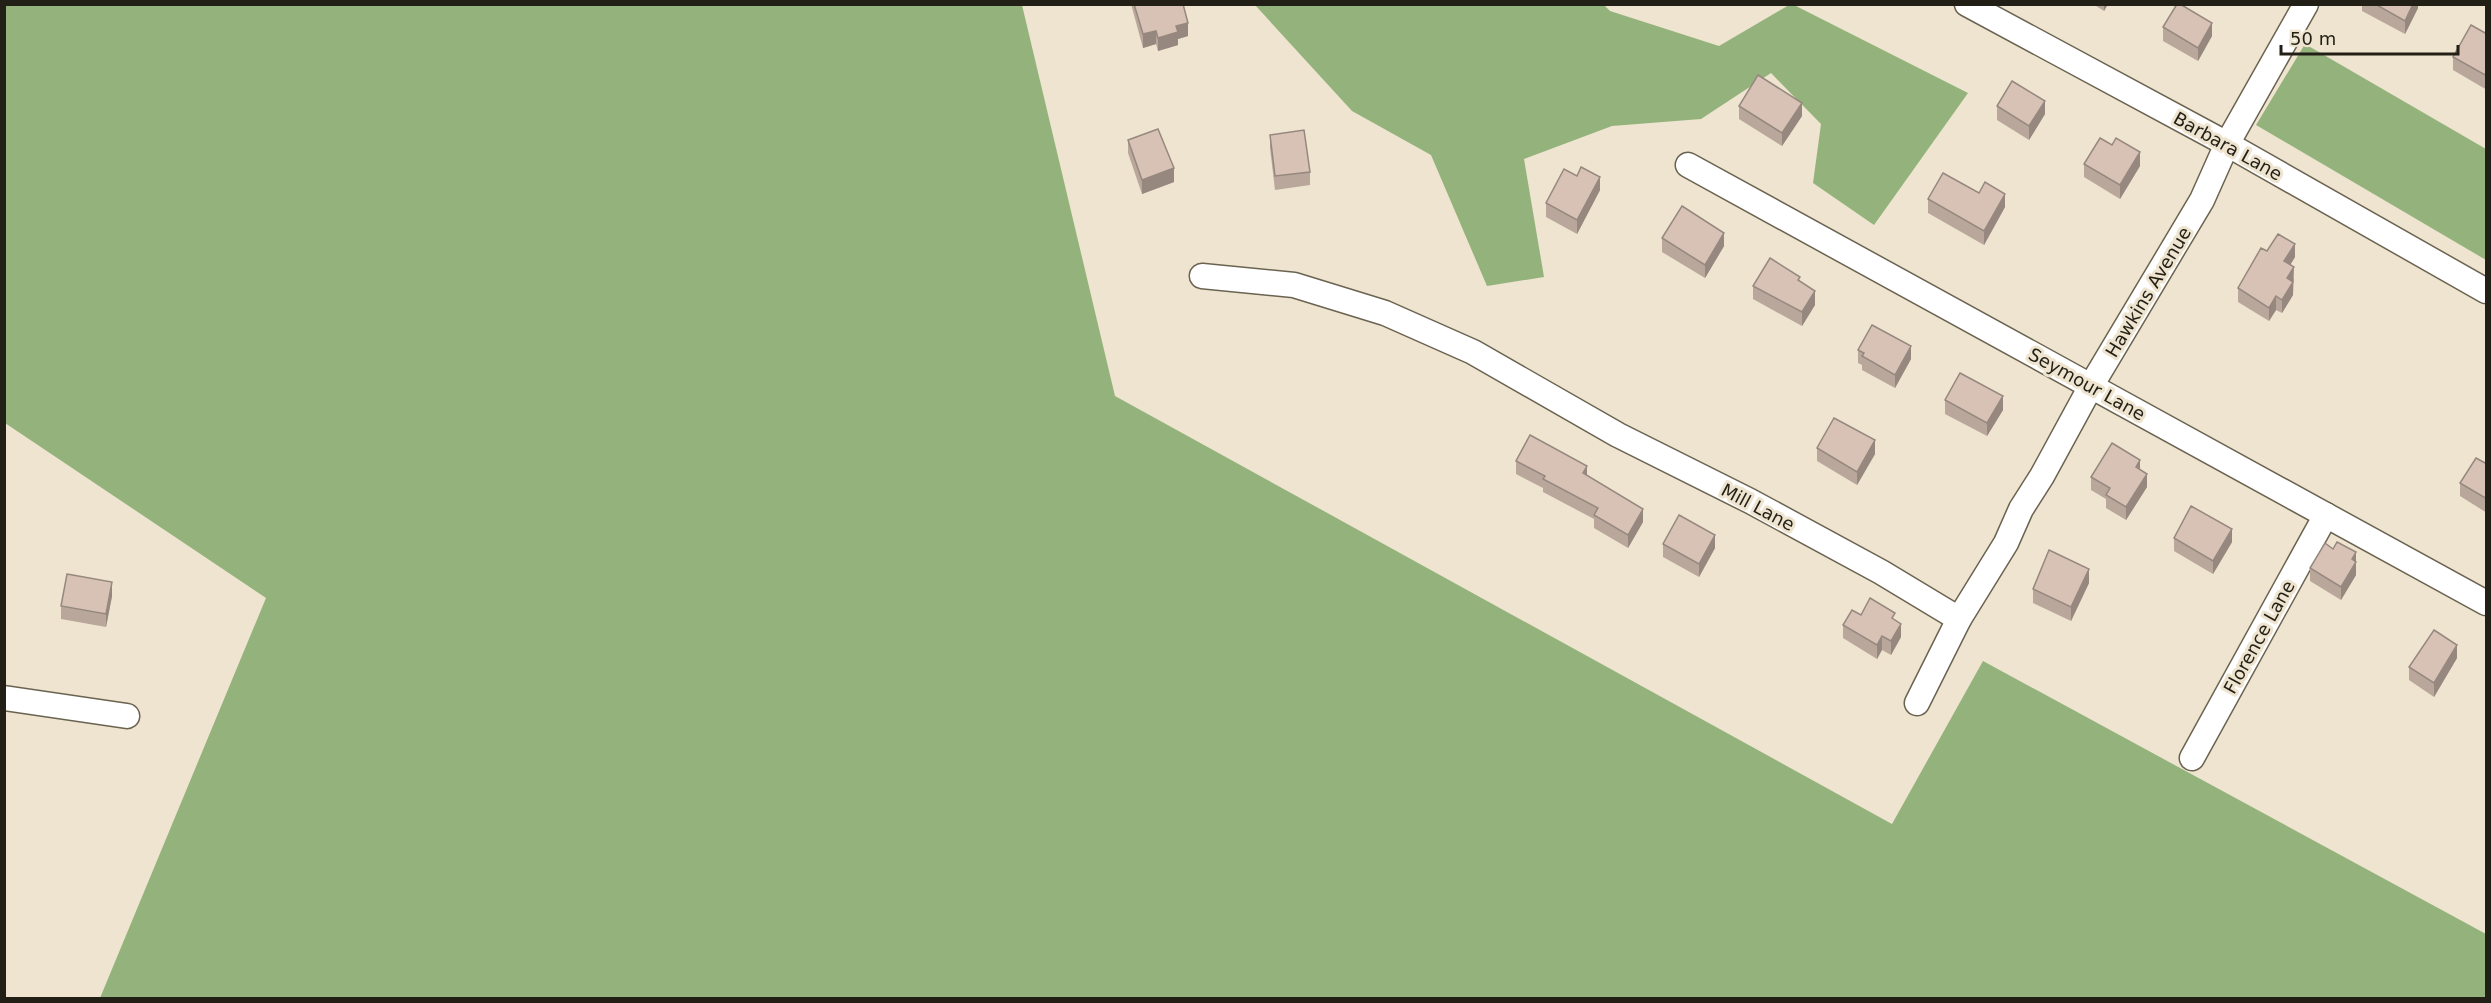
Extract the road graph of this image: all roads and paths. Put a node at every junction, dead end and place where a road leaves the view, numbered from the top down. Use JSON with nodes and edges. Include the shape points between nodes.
{"nodes":[{"id":1,"x":1967,"y":4,"type":"edge"},
{"id":2,"x":2306,"y":4,"type":"edge"},
{"id":3,"x":2227,"y":144,"type":"junction"},
{"id":4,"x":1688,"y":165,"type":"dead end"},
{"id":5,"x":1202,"y":276,"type":"dead end"},
{"id":6,"x":2487,"y":291,"type":"edge"},
{"id":7,"x":2091,"y":386,"type":"junction"},
{"id":8,"x":2326,"y":515,"type":"junction"},
{"id":9,"x":2487,"y":603,"type":"edge"},
{"id":10,"x":1959,"y":619,"type":"junction"},
{"id":11,"x":4,"y":698,"type":"edge"},
{"id":12,"x":1917,"y":703,"type":"dead end"},
{"id":13,"x":128,"y":716,"type":"dead end"},
{"id":14,"x":2192,"y":758,"type":"dead end"}],
"edges":[{"from":1,"to":3,"type":"street","name":"Barbara Lane"},
{"from":2,"to":3,"type":"street","name":"Hawkins Avenue"},
{"from":3,"to":6,"type":"street","name":"Barbara Lane"},
{"from":3,"to":7,"type":"street","name":"Hawkins Avenue","via":[[2191,221]]},
{"from":4,"to":7,"type":"street","name":"Seymour Lane"},
{"from":5,"to":10,"type":"street","name":"Mill Lane","via":[[1293,285],[1385,313],[1473,352],[1618,435],[1881,572]]},
{"from":7,"to":8,"type":"street","name":"Seymour Lane"},
{"from":7,"to":10,"type":"street","name":"Hawkins Avenue","via":[[2006,543]]},
{"from":8,"to":9,"type":"street","name":"Seymour Lane"},
{"from":8,"to":14,"type":"street","name":"Florence Lane"},
{"from":10,"to":12,"type":"street","name":"Hawkins Avenue"},
{"from":11,"to":13,"type":"street"}]}
